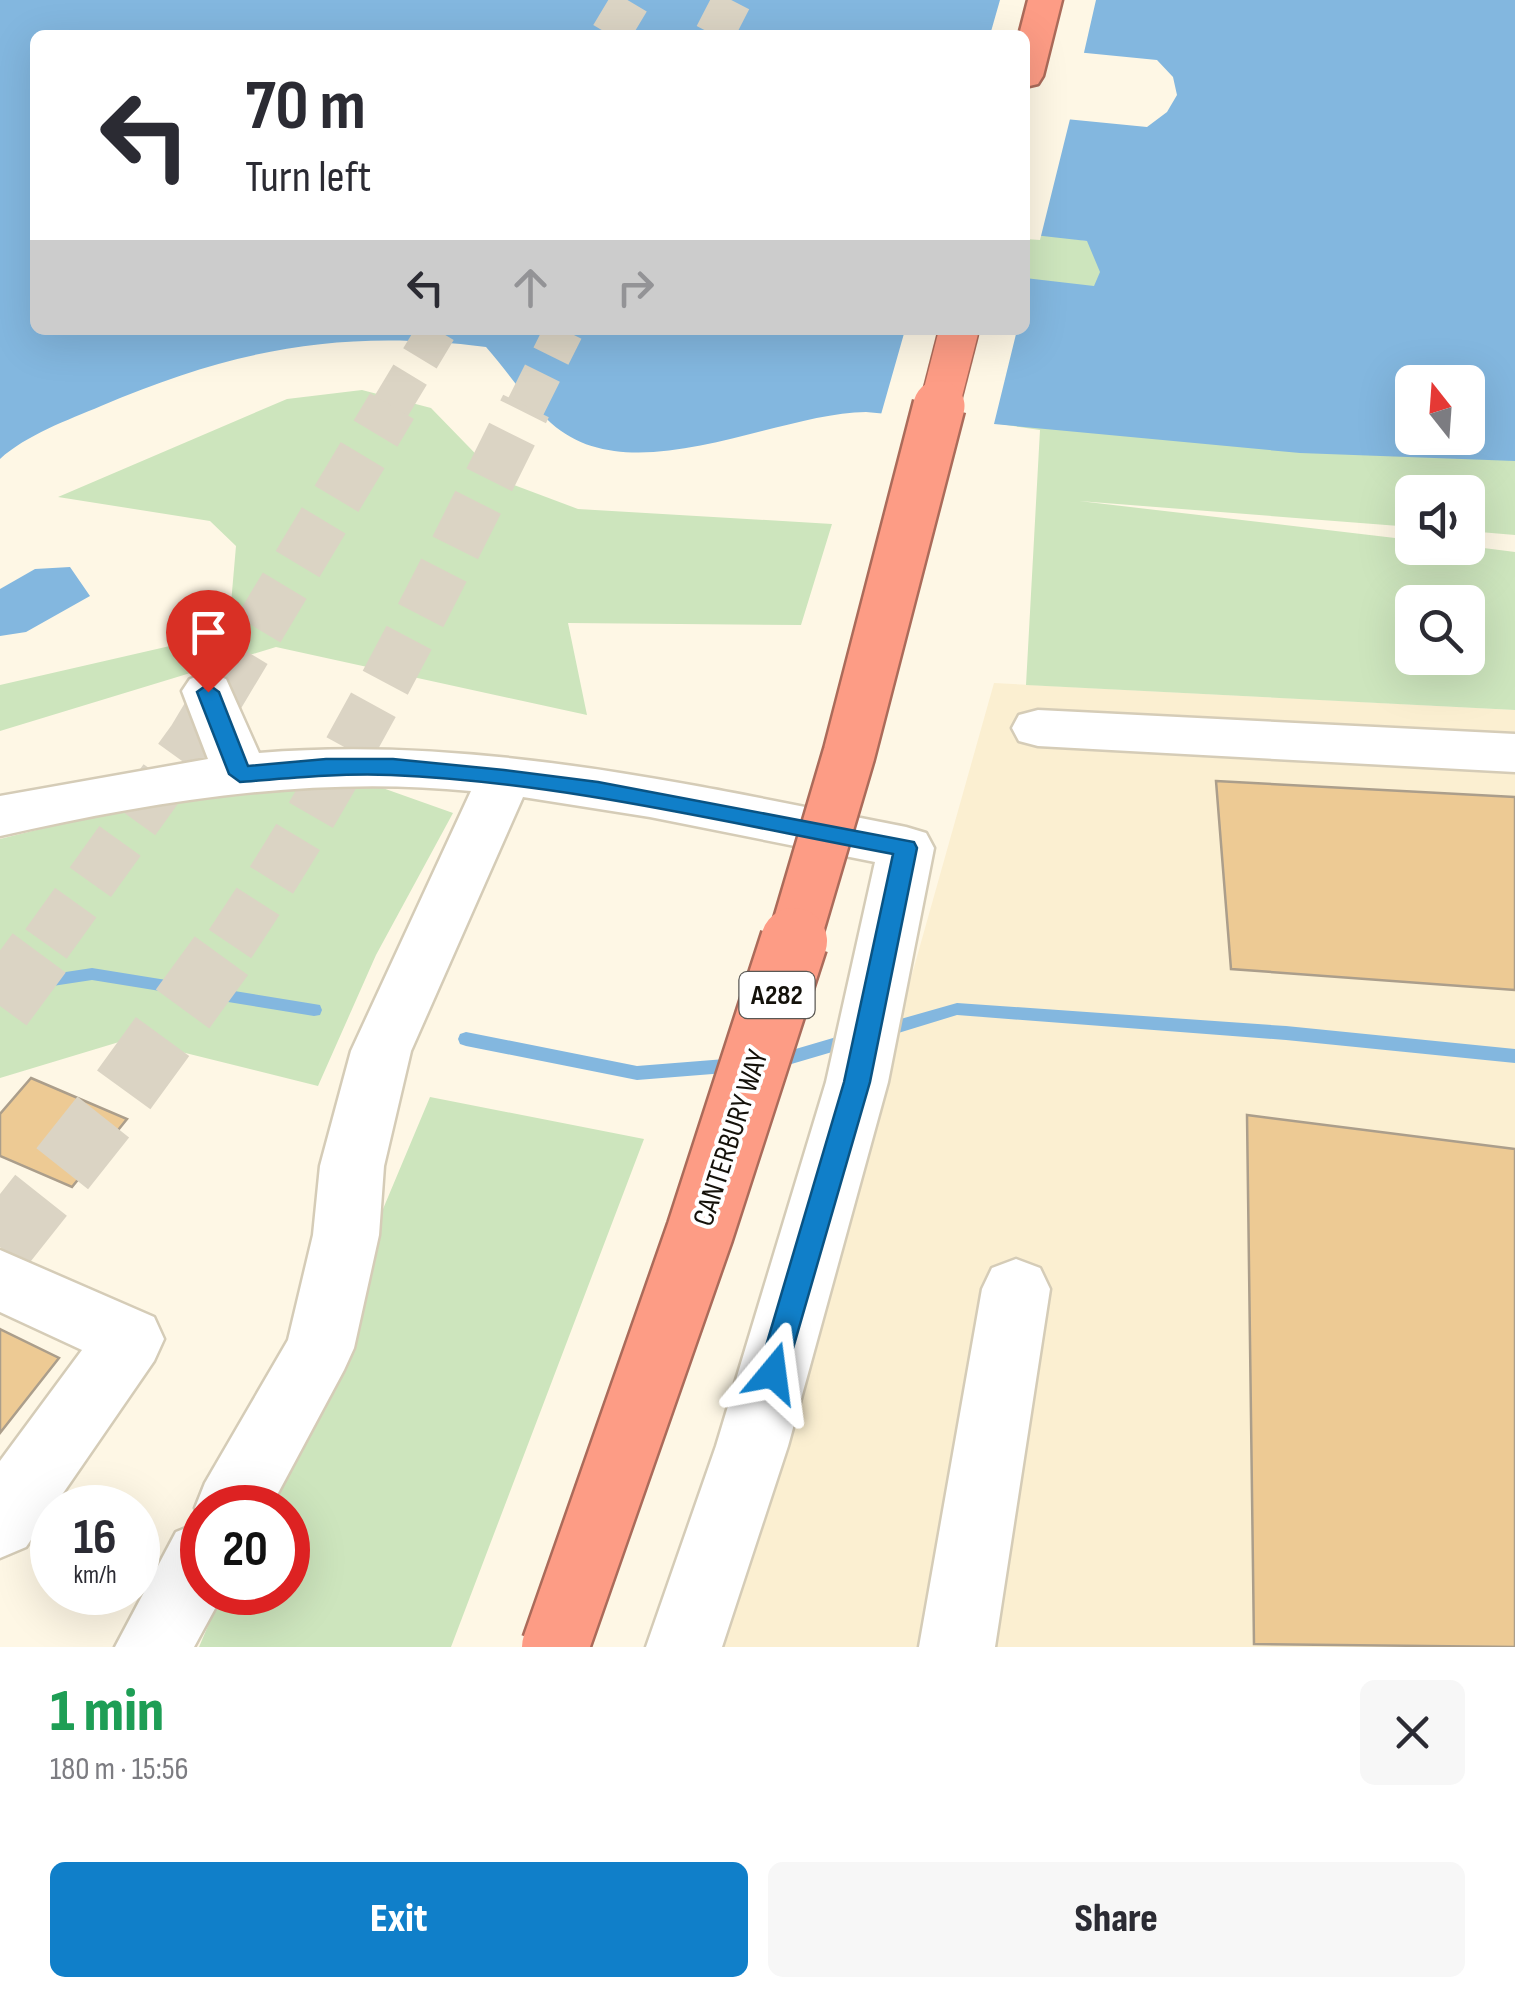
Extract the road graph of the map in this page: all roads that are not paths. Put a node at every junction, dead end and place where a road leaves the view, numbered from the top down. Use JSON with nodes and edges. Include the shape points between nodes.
{"nodes":[{"id":1,"x":1045,"y":0,"type":"edge"},
{"id":2,"x":1030,"y":57,"type":"edge"},
{"id":3,"x":958,"y":335,"type":"edge"},
{"id":4,"x":208,"y":692,"type":"dead end"},
{"id":5,"x":1038,"y":728,"type":"dead end"},
{"id":6,"x":1515,"y":753,"type":"edge"},
{"id":7,"x":240,"y":774,"type":"junction"},
{"id":8,"x":504,"y":778,"type":"junction"},
{"id":9,"x":0,"y":816,"type":"edge"},
{"id":10,"x":0,"y":1280,"type":"edge"},
{"id":11,"x":1016,"y":1289,"type":"dead end"},
{"id":12,"x":244,"y":1485,"type":"edge"},
{"id":13,"x":0,"y":1522,"type":"edge"},
{"id":14,"x":180,"y":1598,"type":"edge"},
{"id":15,"x":153,"y":1647,"type":"edge"},
{"id":16,"x":555,"y":1647,"type":"edge"},
{"id":17,"x":684,"y":1647,"type":"edge"},
{"id":18,"x":956,"y":1647,"type":"edge"}],
"edges":[{"from":1,"to":2,"type":"highway"},
{"from":3,"to":16,"type":"highway","name":"CANTERBURY WAY","number":"A282","bridge":true,"via":[[833,811],[756,1063]]},
{"from":4,"to":7,"type":"lane"},
{"from":5,"to":6,"type":"lane"},
{"from":7,"to":8,"type":"lane","via":[[393,767]]},
{"from":7,"to":9,"type":"lane"},
{"from":8,"to":12,"type":"lane","via":[[380,1051],[320,1348]]},
{"from":8,"to":17,"type":"lane","via":[[906,848],[857,1082],[752,1446]]},
{"from":10,"to":13,"type":"lane","via":[[130,1339]]},
{"from":11,"to":18,"type":"lane"},
{"from":14,"to":15,"type":"lane"}]}
